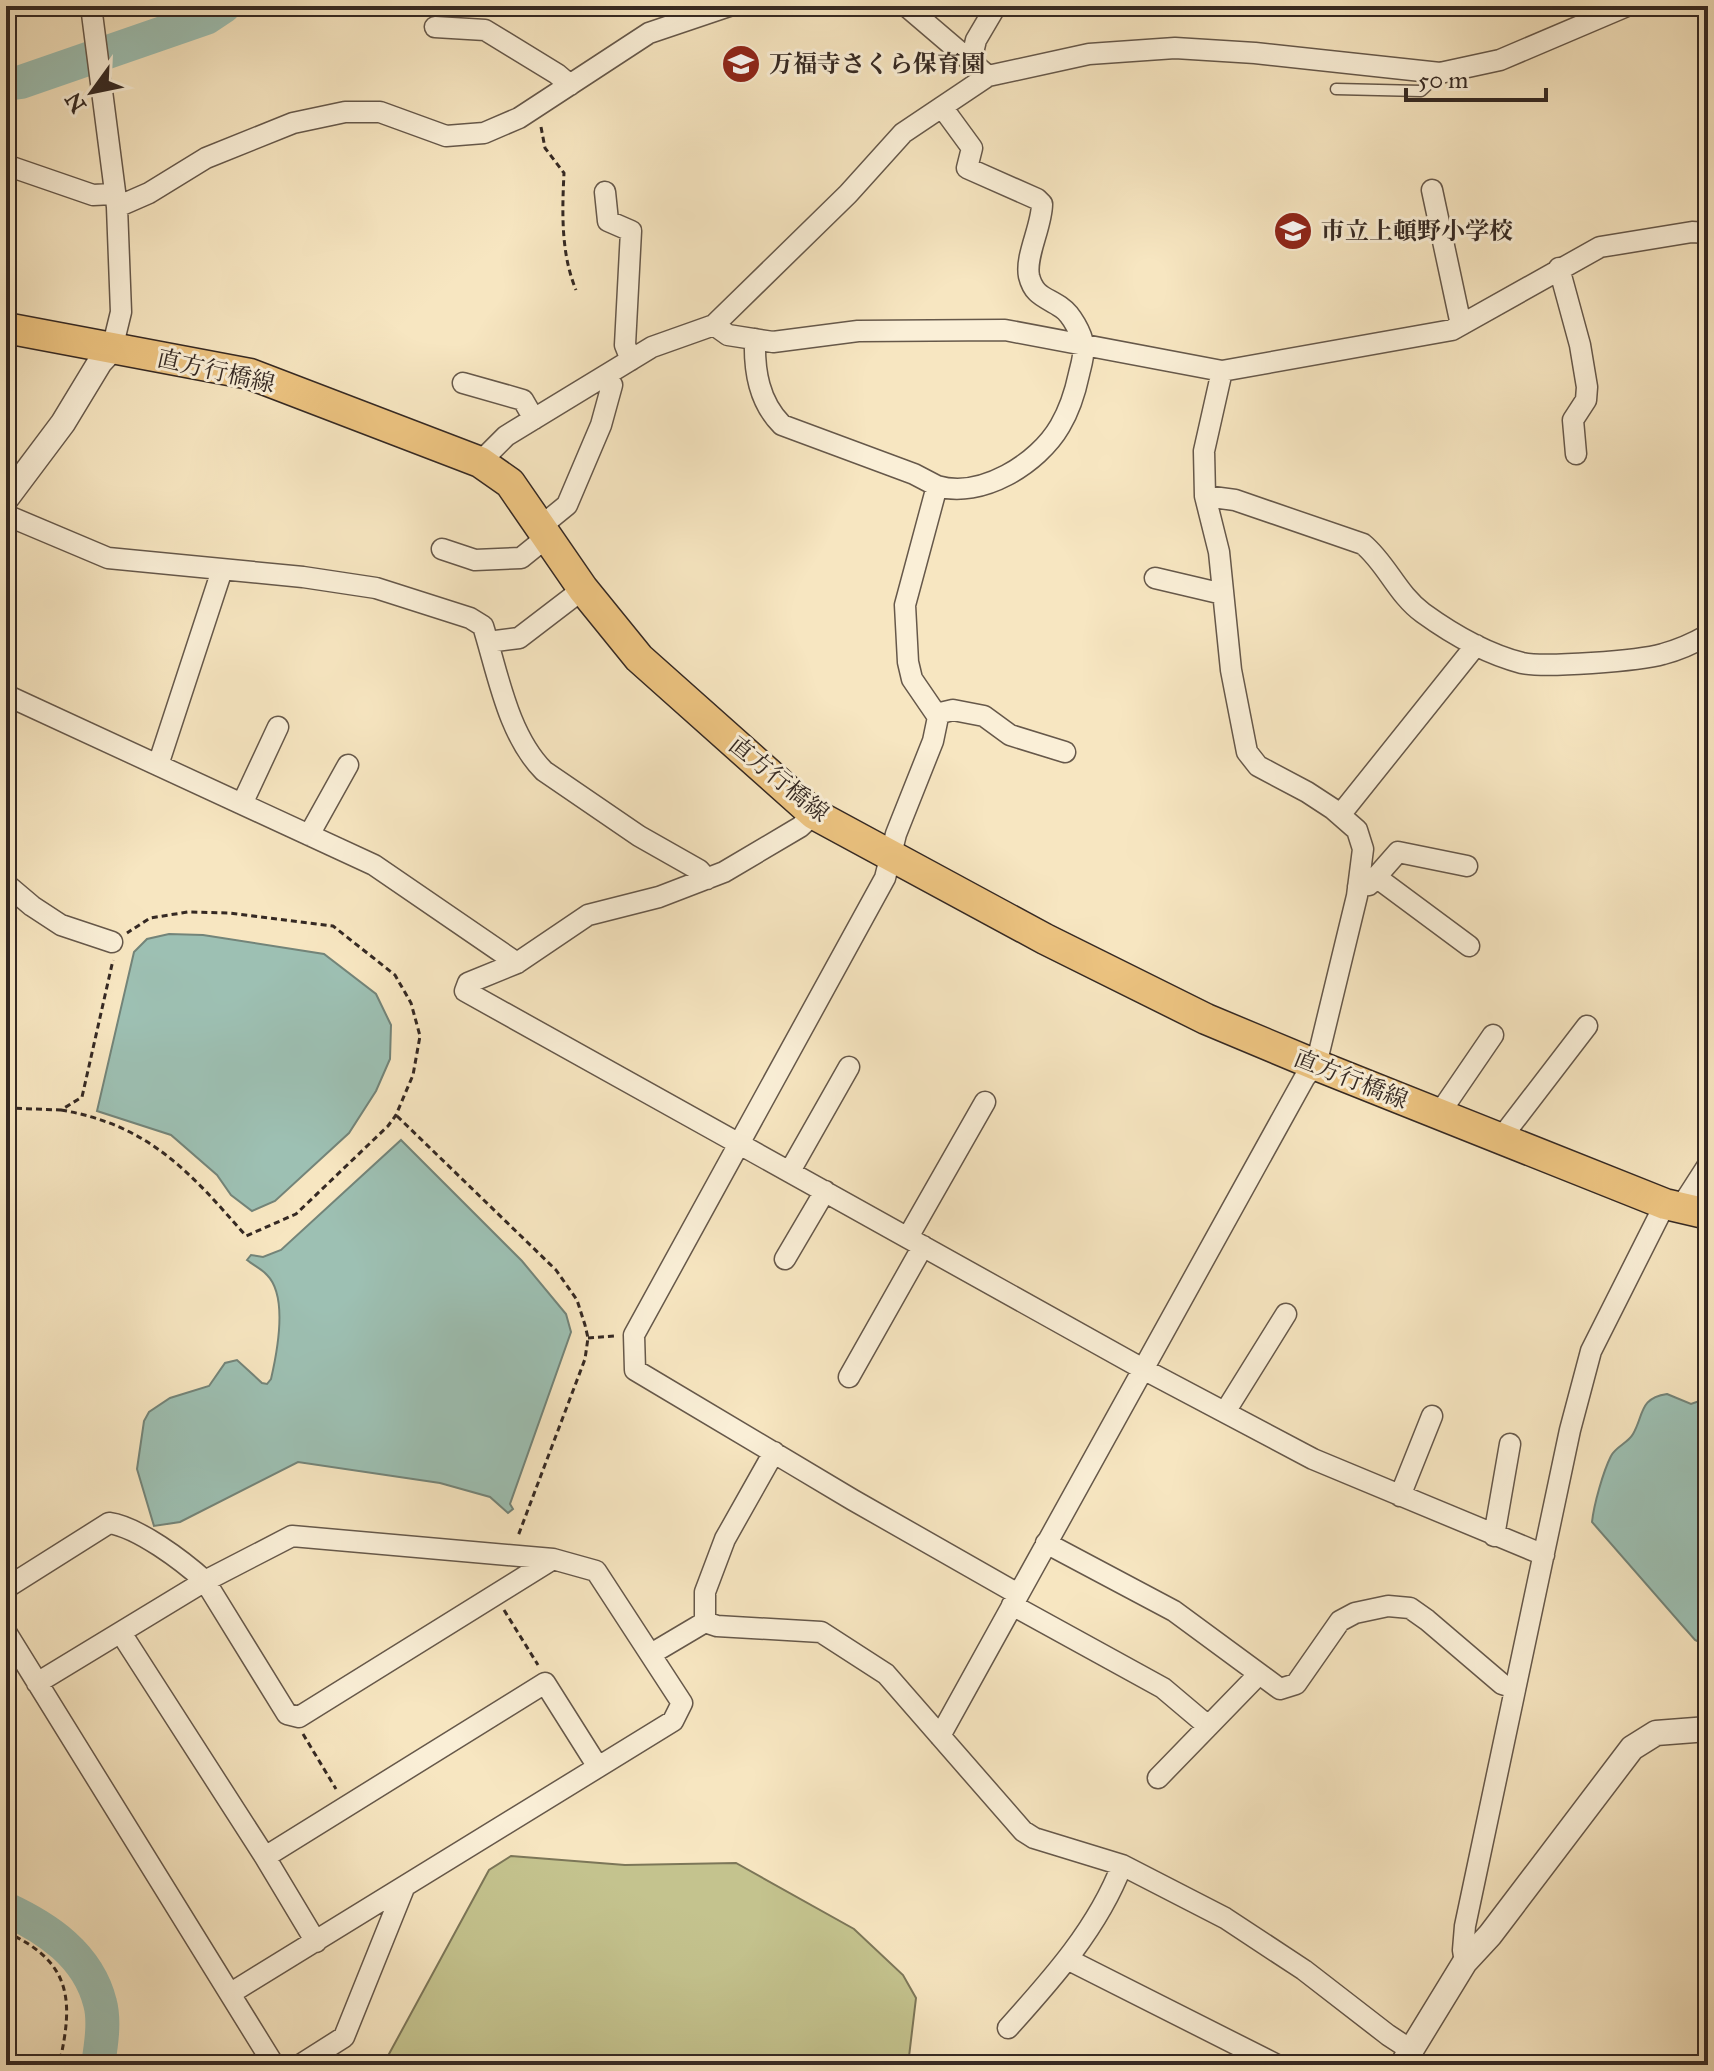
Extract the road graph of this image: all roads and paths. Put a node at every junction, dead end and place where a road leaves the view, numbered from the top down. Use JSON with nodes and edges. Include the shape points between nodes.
{"nodes":[{"id":1,"x":91,"y":6,"type":"edge"},
{"id":2,"x":729,"y":6,"type":"edge"},
{"id":3,"x":906,"y":6,"type":"edge"},
{"id":4,"x":996,"y":6,"type":"edge"},
{"id":5,"x":1627,"y":6,"type":"edge"},
{"id":6,"x":435,"y":27,"type":"dead end"},
{"id":7,"x":971,"y":61,"type":"junction"},
{"id":8,"x":1440,"y":73,"type":"junction"},
{"id":9,"x":988,"y":76,"type":"junction"},
{"id":10,"x":570,"y":85,"type":"junction"},
{"id":11,"x":1336,"y":89,"type":"dead end"},
{"id":12,"x":942,"y":107,"type":"junction"},
{"id":13,"x":532,"y":110,"type":"junction"},
{"id":14,"x":6,"y":165,"type":"edge"},
{"id":15,"x":1432,"y":190,"type":"dead end"},
{"id":16,"x":605,"y":192,"type":"dead end"},
{"id":17,"x":115,"y":200,"type":"junction"},
{"id":18,"x":1708,"y":233,"type":"edge"},
{"id":19,"x":1559,"y":268,"type":"junction"},
{"id":20,"x":576,"y":290,"type":"dead end"},
{"id":21,"x":714,"y":325,"type":"junction"},
{"id":22,"x":1461,"y":325,"type":"junction"},
{"id":23,"x":6,"y":328,"type":"edge"},
{"id":24,"x":755,"y":339,"type":"junction"},
{"id":25,"x":1083,"y":344,"type":"junction"},
{"id":26,"x":112,"y":349,"type":"junction"},
{"id":27,"x":631,"y":360,"type":"junction"},
{"id":28,"x":1222,"y":371,"type":"junction"},
{"id":29,"x":606,"y":376,"type":"junction"},
{"id":30,"x":463,"y":383,"type":"dead end"},
{"id":31,"x":534,"y":419,"type":"junction"},
{"id":32,"x":1576,"y":454,"type":"dead end"},
{"id":33,"x":480,"y":462,"type":"junction"},
{"id":34,"x":937,"y":486,"type":"junction"},
{"id":35,"x":1205,"y":496,"type":"junction"},
{"id":36,"x":6,"y":499,"type":"edge"},
{"id":37,"x":6,"y":515,"type":"edge"},
{"id":38,"x":543,"y":532,"type":"junction"},
{"id":39,"x":442,"y":549,"type":"dead end"},
{"id":40,"x":222,"y":570,"type":"junction"},
{"id":41,"x":1155,"y":578,"type":"dead end"},
{"id":42,"x":583,"y":589,"type":"junction"},
{"id":43,"x":1223,"y":594,"type":"junction"},
{"id":44,"x":1708,"y":635,"type":"edge"},
{"id":45,"x":488,"y":642,"type":"junction"},
{"id":46,"x":1476,"y":645,"type":"junction"},
{"id":47,"x":6,"y":695,"type":"edge"},
{"id":48,"x":936,"y":714,"type":"junction"},
{"id":49,"x":278,"y":727,"type":"dead end"},
{"id":50,"x":1065,"y":752,"type":"dead end"},
{"id":51,"x":158,"y":765,"type":"junction"},
{"id":52,"x":348,"y":765,"type":"dead end"},
{"id":53,"x":242,"y":804,"type":"junction"},
{"id":54,"x":814,"y":814,"type":"junction"},
{"id":55,"x":1340,"y":815,"type":"junction"},
{"id":56,"x":309,"y":835,"type":"junction"},
{"id":57,"x":892,"y":855,"type":"junction"},
{"id":58,"x":1467,"y":866,"type":"dead end"},
{"id":59,"x":707,"y":879,"type":"junction"},
{"id":60,"x":1367,"y":881,"type":"junction"},
{"id":61,"x":6,"y":884,"type":"edge"},
{"id":62,"x":112,"y":942,"type":"junction"},
{"id":63,"x":1469,"y":946,"type":"dead end"},
{"id":64,"x":517,"y":963,"type":"junction"},
{"id":65,"x":1587,"y":1026,"type":"dead end"},
{"id":66,"x":1493,"y":1035,"type":"dead end"},
{"id":67,"x":1316,"y":1065,"type":"junction"},
{"id":68,"x":849,"y":1067,"type":"dead end"},
{"id":69,"x":985,"y":1102,"type":"dead end"},
{"id":70,"x":6,"y":1108,"type":"edge"},
{"id":71,"x":61,"y":1110,"type":"junction"},
{"id":72,"x":1439,"y":1114,"type":"junction"},
{"id":73,"x":396,"y":1115,"type":"junction"},
{"id":74,"x":1501,"y":1138,"type":"junction"},
{"id":75,"x":738,"y":1142,"type":"junction"},
{"id":76,"x":1708,"y":1165,"type":"edge"},
{"id":77,"x":790,"y":1171,"type":"junction"},
{"id":78,"x":825,"y":1191,"type":"junction"},
{"id":79,"x":1685,"y":1208,"type":"edge"},
{"id":80,"x":915,"y":1242,"type":"junction"},
{"id":81,"x":785,"y":1259,"type":"dead end"},
{"id":82,"x":1286,"y":1314,"type":"dead end"},
{"id":83,"x":634,"y":1335,"type":"junction"},
{"id":84,"x":588,"y":1338,"type":"junction"},
{"id":85,"x":1143,"y":1369,"type":"junction"},
{"id":86,"x":849,"y":1377,"type":"dead end"},
{"id":87,"x":1225,"y":1412,"type":"junction"},
{"id":88,"x":1432,"y":1416,"type":"dead end"},
{"id":89,"x":1510,"y":1444,"type":"dead end"},
{"id":90,"x":774,"y":1452,"type":"junction"},
{"id":91,"x":1400,"y":1496,"type":"junction"},
{"id":92,"x":1494,"y":1536,"type":"junction"},
{"id":93,"x":1046,"y":1543,"type":"junction"},
{"id":94,"x":1544,"y":1555,"type":"junction"},
{"id":95,"x":517,"y":1556,"type":"junction"},
{"id":96,"x":553,"y":1559,"type":"junction"},
{"id":97,"x":205,"y":1581,"type":"junction"},
{"id":98,"x":6,"y":1588,"type":"edge"},
{"id":99,"x":495,"y":1596,"type":"junction"},
{"id":100,"x":1015,"y":1599,"type":"junction"},
{"id":101,"x":705,"y":1622,"type":"junction"},
{"id":102,"x":6,"y":1632,"type":"edge"},
{"id":103,"x":121,"y":1633,"type":"junction"},
{"id":104,"x":651,"y":1654,"type":"junction"},
{"id":105,"x":1259,"y":1674,"type":"junction"},
{"id":106,"x":37,"y":1683,"type":"junction"},
{"id":107,"x":545,"y":1683,"type":"junction"},
{"id":108,"x":1515,"y":1688,"type":"junction"},
{"id":109,"x":299,"y":1717,"type":"junction"},
{"id":110,"x":1208,"y":1726,"type":"junction"},
{"id":111,"x":1708,"y":1729,"type":"edge"},
{"id":112,"x":940,"y":1736,"type":"junction"},
{"id":113,"x":598,"y":1767,"type":"junction"},
{"id":114,"x":1158,"y":1778,"type":"dead end"},
{"id":115,"x":347,"y":1806,"type":"junction"},
{"id":116,"x":265,"y":1857,"type":"junction"},
{"id":117,"x":1122,"y":1865,"type":"junction"},
{"id":118,"x":404,"y":1888,"type":"junction"},
{"id":119,"x":6,"y":1932,"type":"edge"},
{"id":120,"x":316,"y":1942,"type":"junction"},
{"id":121,"x":1069,"y":1960,"type":"junction"},
{"id":122,"x":1465,"y":1962,"type":"junction"},
{"id":123,"x":231,"y":1993,"type":"junction"},
{"id":124,"x":1008,"y":2028,"type":"dead end"},
{"id":125,"x":1406,"y":2057,"type":"edge"},
{"id":126,"x":1271,"y":2064,"type":"edge"},
{"id":127,"x":59,"y":2065,"type":"edge"},
{"id":128,"x":274,"y":2065,"type":"edge"},
{"id":129,"x":300,"y":2065,"type":"edge"}],
"edges":[{"from":1,"to":17,"type":"street"},
{"from":2,"to":10,"type":"street","via":[[649,33]]},
{"from":3,"to":7,"type":"street"},
{"from":4,"to":7,"type":"street","via":[[976,40]]},
{"from":5,"to":8,"type":"street","via":[[1500,60]]},
{"from":6,"to":10,"type":"street","via":[[485,30]]},
{"from":7,"to":9,"type":"street"},
{"from":8,"to":9,"type":"street","via":[[1175,48],[1089,54]]},
{"from":8,"to":11,"type":"lane","via":[[1421,91]]},
{"from":9,"to":12,"type":"street"},
{"from":10,"to":13,"type":"street"},
{"from":12,"to":21,"type":"street","via":[[903,133]]},
{"from":12,"to":25,"type":"street","via":[[972,148],[967,168],[1042,204],[1028,274],[1036,293],[1070,315]]},
{"from":13,"to":17,"type":"street","via":[[484,133],[446,136],[380,112],[345,112],[293,123],[206,158],[149,193]]},
{"from":13,"to":20,"type":"path","via":[[545,148],[564,173],[567,268]]},
{"from":14,"to":17,"type":"street"},
{"from":15,"to":22,"type":"street"},
{"from":16,"to":27,"type":"street","via":[[608,221],[631,231],[625,345]]},
{"from":17,"to":26,"type":"street","via":[[121,312]]},
{"from":18,"to":19,"type":"street","via":[[1625,241]]},
{"from":19,"to":22,"type":"street"},
{"from":19,"to":32,"type":"street","via":[[1587,387],[1586,400],[1573,420]]},
{"from":21,"to":24,"type":"street","via":[[728,335]]},
{"from":21,"to":27,"type":"street"},
{"from":22,"to":28,"type":"street","via":[[1432,335]]},
{"from":23,"to":26,"type":"main road","name":"直方行橋線"},
{"from":24,"to":25,"type":"street","via":[[773,342],[858,331],[1005,330]]},
{"from":24,"to":34,"type":"street","via":[[757,382],[782,425]]},
{"from":25,"to":28,"type":"street"},
{"from":25,"to":34,"type":"street","via":[[1073,402],[1058,429],[1027,461],[1006,477],[973,488],[953,491]]},
{"from":26,"to":33,"type":"main road","name":"直方行橋線","via":[[250,374]]},
{"from":26,"to":36,"type":"street"},
{"from":27,"to":29,"type":"street"},
{"from":28,"to":35,"type":"street","via":[[1204,451]]},
{"from":29,"to":31,"type":"street"},
{"from":29,"to":38,"type":"street","via":[[612,385],[601,425],[567,505]]},
{"from":30,"to":31,"type":"street","via":[[523,400]]},
{"from":31,"to":33,"type":"street","via":[[506,436]]},
{"from":33,"to":38,"type":"main road","name":"直方行橋線","via":[[510,483]]},
{"from":34,"to":48,"type":"street","via":[[905,605],[912,679]]},
{"from":35,"to":43,"type":"street"},
{"from":35,"to":46,"type":"street","via":[[1235,500],[1363,544],[1423,613]]},
{"from":37,"to":40,"type":"street","via":[[108,558]]},
{"from":38,"to":39,"type":"street","via":[[521,558],[475,560]]},
{"from":38,"to":42,"type":"main road","name":"直方行橋線"},
{"from":40,"to":45,"type":"street","via":[[376,588],[470,618],[483,626]]},
{"from":40,"to":51,"type":"street"},
{"from":41,"to":43,"type":"street"},
{"from":42,"to":45,"type":"street","via":[[519,638]]},
{"from":42,"to":54,"type":"main road","name":"直方行橋線","via":[[639,658]]},
{"from":43,"to":55,"type":"street","via":[[1247,752],[1258,766]]},
{"from":44,"to":46,"type":"street","via":[[1661,655],[1570,664],[1526,664]]},
{"from":45,"to":59,"type":"street","via":[[519,740],[531,758]]},
{"from":46,"to":55,"type":"street"},
{"from":47,"to":51,"type":"street"},
{"from":48,"to":50,"type":"street","via":[[953,710],[984,716],[1010,735]]},
{"from":48,"to":57,"type":"street","via":[[933,741]]},
{"from":49,"to":53,"type":"street"},
{"from":51,"to":53,"type":"street"},
{"from":52,"to":56,"type":"street"},
{"from":53,"to":56,"type":"street"},
{"from":54,"to":57,"type":"main road","name":"直方行橋線"},
{"from":54,"to":59,"type":"street"},
{"from":55,"to":60,"type":"street","via":[[1357,830]]},
{"from":56,"to":64,"type":"street","via":[[374,865]]},
{"from":57,"to":67,"type":"main road","name":"直方行橋線","via":[[1206,1019]]},
{"from":57,"to":75,"type":"street","via":[[885,878]]},
{"from":58,"to":60,"type":"street","via":[[1398,852]]},
{"from":59,"to":64,"type":"street","via":[[588,915]]},
{"from":60,"to":63,"type":"street"},
{"from":60,"to":67,"type":"street"},
{"from":61,"to":62,"type":"street","via":[[61,925]]},
{"from":62,"to":71,"type":"path","via":[[115,950],[82,1097]]},
{"from":62,"to":73,"type":"path","via":[[150,918],[188,912],[333,926],[395,975],[411,1003],[420,1036],[413,1075]]},
{"from":64,"to":75,"type":"street","via":[[468,983],[465,991]]},
{"from":65,"to":74,"type":"street"},
{"from":66,"to":72,"type":"street"},
{"from":67,"to":72,"type":"main road","name":"直方行橋線"},
{"from":67,"to":85,"type":"street"},
{"from":68,"to":77,"type":"street"},
{"from":69,"to":80,"type":"street"},
{"from":70,"to":71,"type":"path"},
{"from":71,"to":73,"type":"path","via":[[130,1130],[161,1151],[201,1185],[246,1236],[296,1214]]},
{"from":72,"to":74,"type":"main road","name":"直方行橋線"},
{"from":73,"to":84,"type":"path","via":[[556,1270],[577,1300]]},
{"from":74,"to":79,"type":"main road","name":"直方行橋線"},
{"from":75,"to":77,"type":"street"},
{"from":75,"to":83,"type":"street"},
{"from":76,"to":79,"type":"street"},
{"from":77,"to":78,"type":"street"},
{"from":78,"to":80,"type":"street"},
{"from":78,"to":81,"type":"street"},
{"from":79,"to":94,"type":"street","via":[[1591,1351]]},
{"from":80,"to":85,"type":"street"},
{"from":80,"to":86,"type":"street"},
{"from":82,"to":87,"type":"street"},
{"from":83,"to":84,"type":"path"},
{"from":83,"to":90,"type":"street","via":[[635,1370]]},
{"from":84,"to":95,"type":"path","via":[[585,1359],[519,1530]]},
{"from":85,"to":87,"type":"street"},
{"from":85,"to":93,"type":"street"},
{"from":87,"to":91,"type":"street","via":[[1313,1459]]},
{"from":88,"to":91,"type":"street"},
{"from":89,"to":92,"type":"street"},
{"from":90,"to":100,"type":"street"},
{"from":90,"to":101,"type":"street","via":[[725,1539],[705,1592]]},
{"from":91,"to":92,"type":"street"},
{"from":92,"to":94,"type":"street"},
{"from":93,"to":100,"type":"street"},
{"from":93,"to":105,"type":"street","via":[[1174,1611]]},
{"from":94,"to":108,"type":"street"},
{"from":95,"to":96,"type":"street"},
{"from":95,"to":97,"type":"street","via":[[292,1536]]},
{"from":96,"to":99,"type":"street"},
{"from":96,"to":104,"type":"street","via":[[596,1571]]},
{"from":97,"to":98,"type":"street","via":[[124,1525],[109,1523]]},
{"from":97,"to":103,"type":"street"},
{"from":97,"to":109,"type":"street","via":[[287,1714]]},
{"from":99,"to":107,"type":"path"},
{"from":99,"to":109,"type":"street"},
{"from":100,"to":110,"type":"street","via":[[1163,1688]]},
{"from":100,"to":112,"type":"street"},
{"from":101,"to":104,"type":"street"},
{"from":101,"to":112,"type":"street","via":[[821,1632],[886,1674]]},
{"from":102,"to":106,"type":"street"},
{"from":103,"to":106,"type":"street"},
{"from":103,"to":116,"type":"street"},
{"from":104,"to":113,"type":"street","via":[[682,1703],[673,1721]]},
{"from":105,"to":108,"type":"street","via":[[1280,1689],[1296,1684],[1340,1621],[1388,1606],[1410,1608],[1502,1684]]},
{"from":105,"to":110,"type":"street"},
{"from":106,"to":123,"type":"street"},
{"from":107,"to":113,"type":"street"},
{"from":107,"to":115,"type":"street"},
{"from":108,"to":122,"type":"street","via":[[1465,1926]]},
{"from":109,"to":115,"type":"path","via":[[298,1727]]},
{"from":110,"to":114,"type":"street"},
{"from":111,"to":122,"type":"street","via":[[1656,1733],[1632,1748]]},
{"from":112,"to":117,"type":"street","via":[[1023,1831]]},
{"from":113,"to":118,"type":"street"},
{"from":115,"to":116,"type":"street"},
{"from":116,"to":120,"type":"street"},
{"from":117,"to":121,"type":"street"},
{"from":117,"to":125,"type":"street","via":[[1225,1918],[1304,1970],[1388,2035]]},
{"from":118,"to":120,"type":"street"},
{"from":118,"to":129,"type":"street","via":[[344,2037]]},
{"from":119,"to":127,"type":"path","via":[[45,1954],[64,1984],[66,2024]]},
{"from":120,"to":123,"type":"street"},
{"from":121,"to":124,"type":"street"},
{"from":121,"to":126,"type":"street"},
{"from":122,"to":125,"type":"street"},
{"from":123,"to":128,"type":"street"}]}
